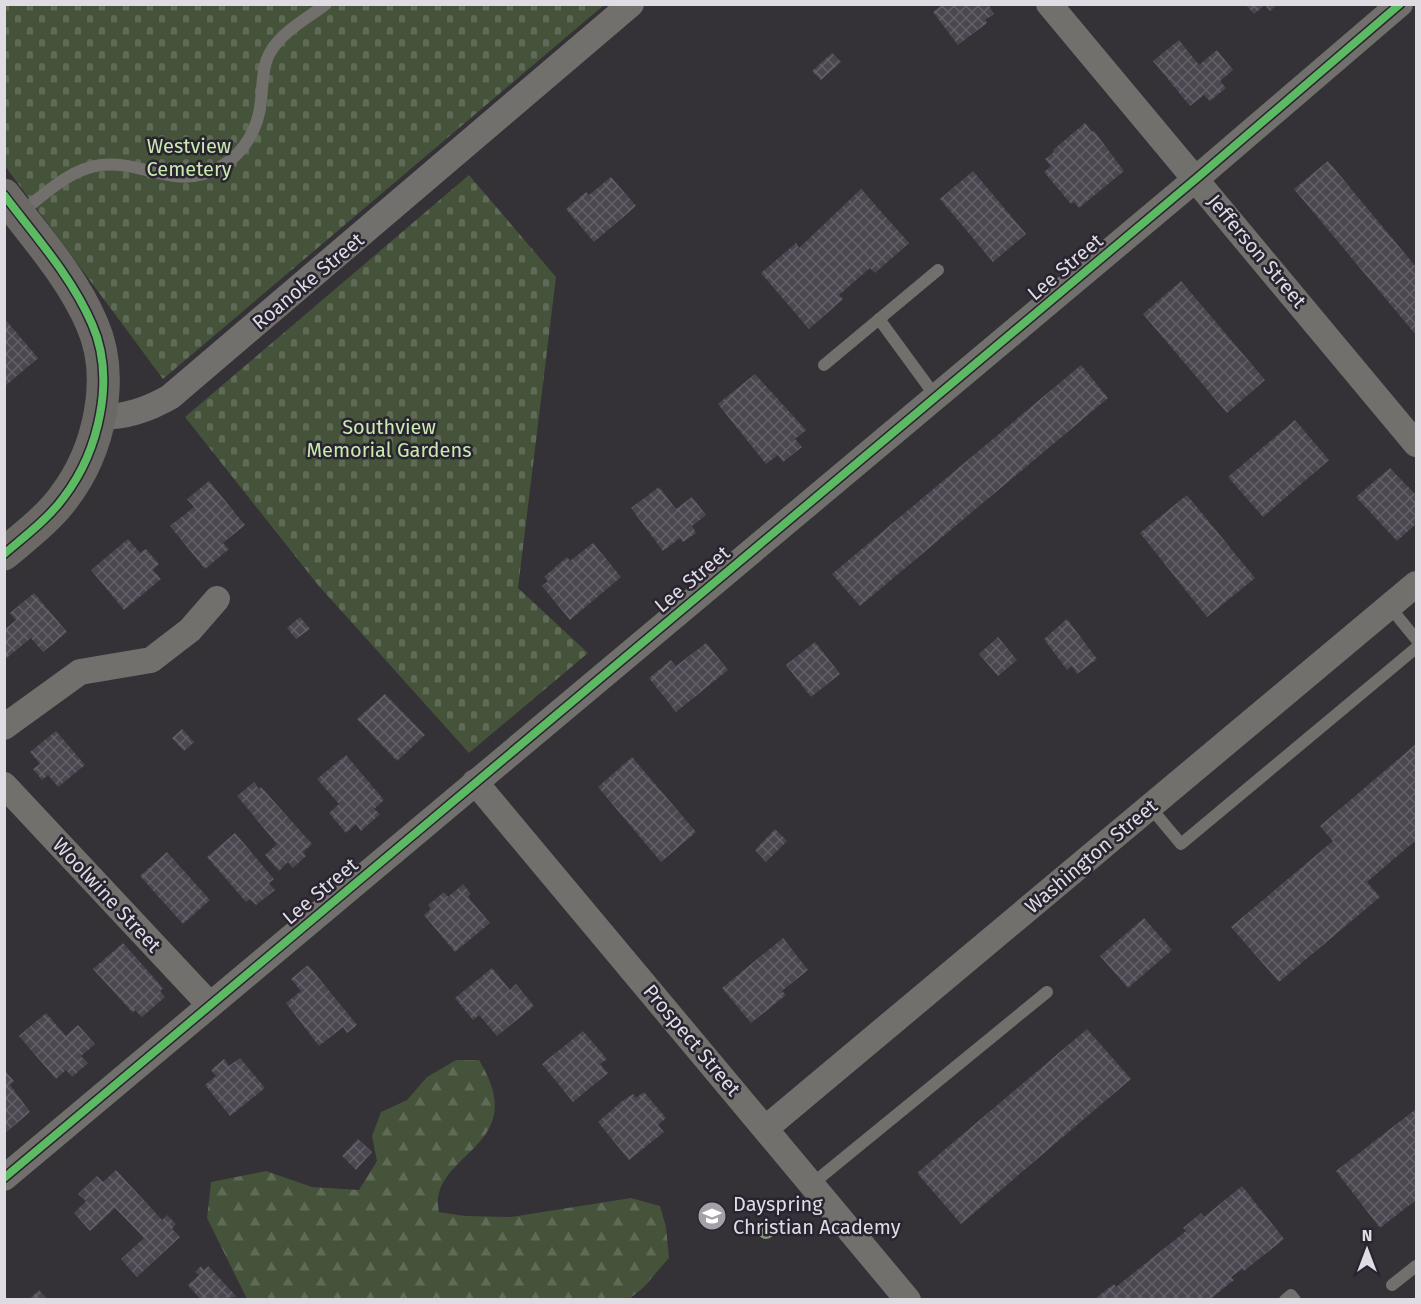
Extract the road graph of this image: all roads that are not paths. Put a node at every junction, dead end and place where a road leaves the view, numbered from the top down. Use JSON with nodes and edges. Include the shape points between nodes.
{"nodes":[{"id":1,"x":326,"y":4,"type":"edge"},
{"id":2,"x":631,"y":4,"type":"edge"},
{"id":3,"x":1049,"y":4,"type":"edge"},
{"id":4,"x":1400,"y":4,"type":"edge"},
{"id":5,"x":1197,"y":178,"type":"junction"},
{"id":6,"x":12,"y":205,"type":"edge"},
{"id":7,"x":938,"y":270,"type":"dead end"},
{"id":8,"x":879,"y":319,"type":"junction"},
{"id":9,"x":824,"y":365,"type":"dead end"},
{"id":10,"x":936,"y":397,"type":"junction"},
{"id":11,"x":99,"y":417,"type":"junction"},
{"id":12,"x":1416,"y":444,"type":"edge"},
{"id":13,"x":4,"y":554,"type":"edge"},
{"id":14,"x":1416,"y":584,"type":"edge"},
{"id":15,"x":217,"y":599,"type":"dead end"},
{"id":16,"x":1389,"y":606,"type":"junction"},
{"id":17,"x":1416,"y":639,"type":"edge"},
{"id":18,"x":1416,"y":648,"type":"edge"},
{"id":19,"x":4,"y":727,"type":"edge"},
{"id":20,"x":475,"y":782,"type":"junction"},
{"id":21,"x":4,"y":785,"type":"edge"},
{"id":22,"x":1150,"y":807,"type":"junction"},
{"id":23,"x":1047,"y":992,"type":"dead end"},
{"id":24,"x":210,"y":1005,"type":"junction"},
{"id":25,"x":766,"y":1128,"type":"junction"},
{"id":26,"x":4,"y":1178,"type":"edge"},
{"id":27,"x":812,"y":1184,"type":"junction"},
{"id":28,"x":1416,"y":1266,"type":"edge"},
{"id":29,"x":1392,"y":1286,"type":"dead end"},
{"id":30,"x":909,"y":1299,"type":"edge"},
{"id":31,"x":1285,"y":1299,"type":"edge"},
{"id":32,"x":1295,"y":1299,"type":"edge"}],
"edges":[{"from":1,"to":6,"type":"lane","via":[[272,50],[266,61],[254,130],[244,146],[220,167],[189,177],[115,165],[85,169]]},
{"from":2,"to":11,"type":"street","name":"Roanoke Street","via":[[178,391],[151,408],[129,415]]},
{"from":3,"to":5,"type":"street","name":"Jefferson Street"},
{"from":4,"to":5,"type":"street","name":"Lee Street"},
{"from":5,"to":10,"type":"street","name":"Lee Street"},
{"from":5,"to":12,"type":"street","name":"Jefferson Street"},
{"from":6,"to":11,"type":"main road","via":[[71,287],[93,326],[104,371]]},
{"from":7,"to":8,"type":"lane"},
{"from":8,"to":9,"type":"lane"},
{"from":8,"to":10,"type":"lane"},
{"from":10,"to":20,"type":"street","name":"Lee Street"},
{"from":11,"to":13,"type":"main road","via":[[86,460],[63,499]]},
{"from":14,"to":16,"type":"street","name":"Washington Street"},
{"from":15,"to":19,"type":"street","via":[[190,630],[151,660],[80,672]]},
{"from":16,"to":17,"type":"lane"},
{"from":16,"to":22,"type":"street","name":"Washington Street"},
{"from":18,"to":22,"type":"lane","via":[[1181,844]]},
{"from":20,"to":24,"type":"street","name":"Lee Street"},
{"from":20,"to":25,"type":"street","name":"Prospect Street"},
{"from":21,"to":24,"type":"street","name":"Woolwine Street"},
{"from":22,"to":25,"type":"street","name":"Washington Street"},
{"from":23,"to":27,"type":"lane"},
{"from":24,"to":26,"type":"street","name":"Lee Street"},
{"from":25,"to":27,"type":"street","name":"Prospect Street"},
{"from":27,"to":30,"type":"street","name":"Prospect Street"},
{"from":28,"to":29,"type":"lane"},
{"from":31,"to":32,"type":"lane","via":[[1291,1295]]}]}
